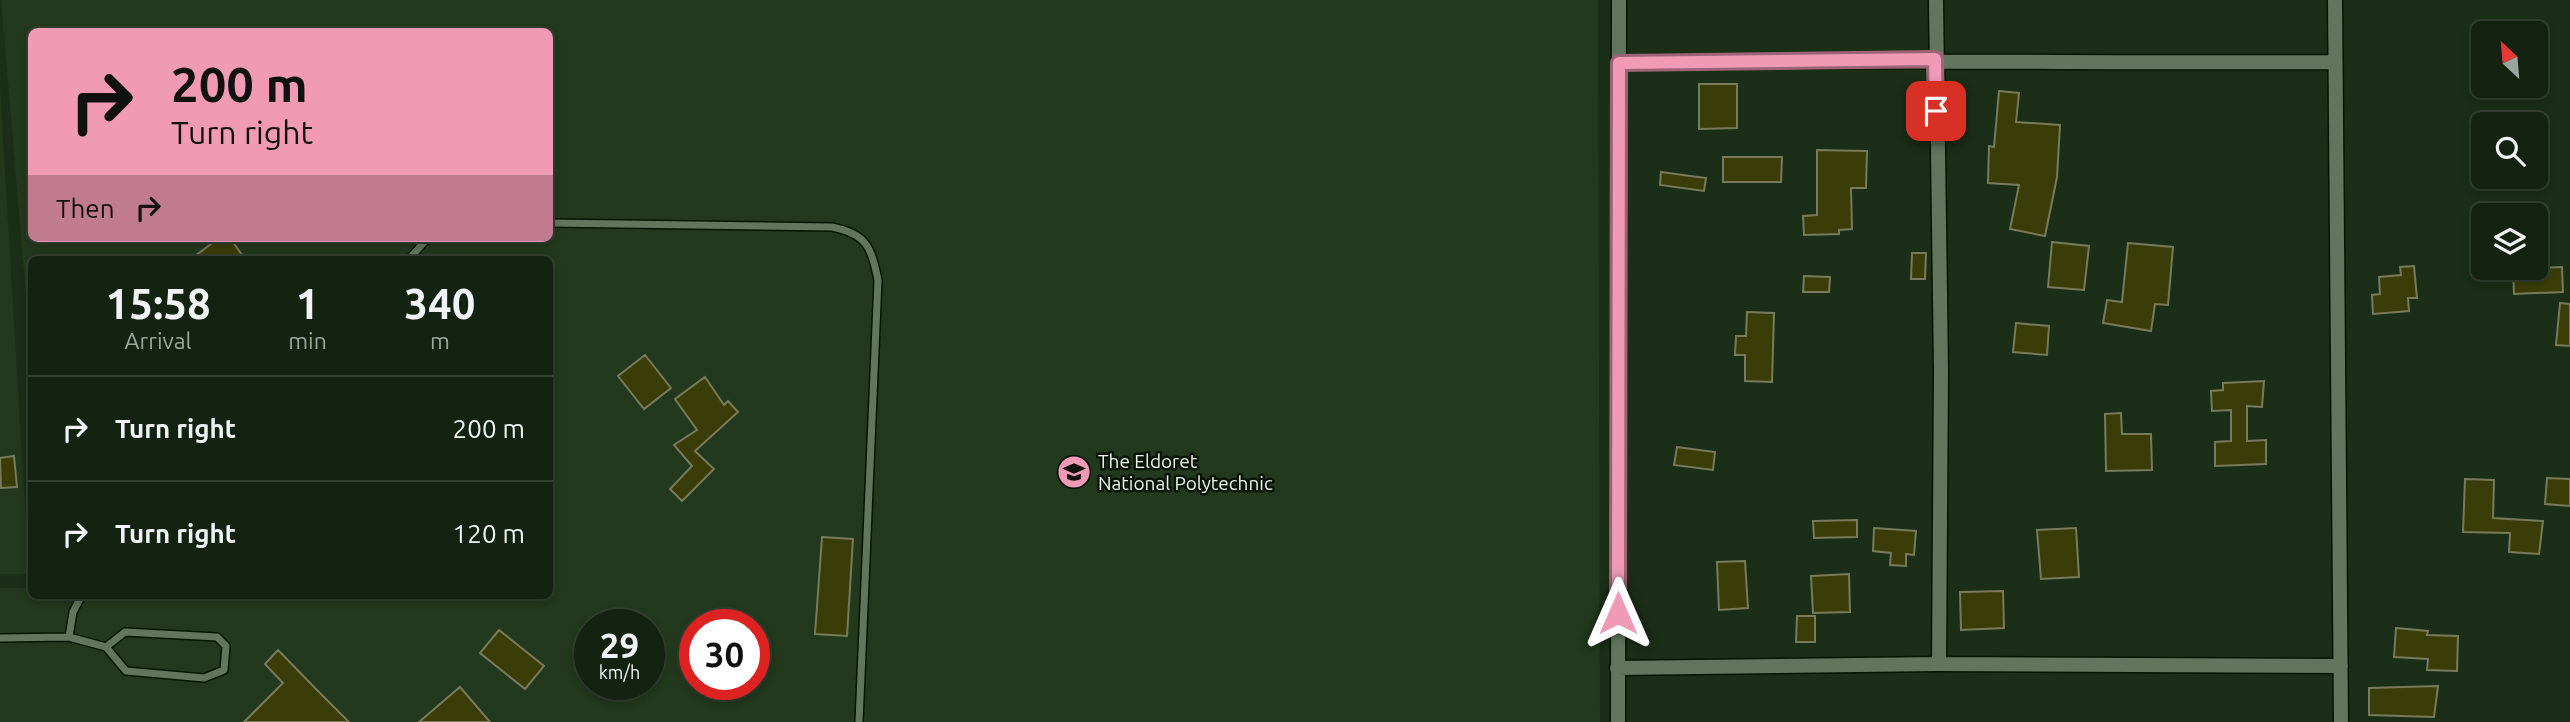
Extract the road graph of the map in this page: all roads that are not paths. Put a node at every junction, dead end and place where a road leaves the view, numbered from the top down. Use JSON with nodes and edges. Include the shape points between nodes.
{"nodes":[{"id":1,"x":1619,"y":0,"type":"edge"},
{"id":2,"x":1936,"y":0,"type":"edge"},
{"id":3,"x":2335,"y":0,"type":"edge"},
{"id":4,"x":1935,"y":59,"type":"junction"},
{"id":5,"x":2335,"y":62,"type":"junction"},
{"id":6,"x":1619,"y":63,"type":"junction"},
{"id":7,"x":553,"y":223,"type":"edge"},
{"id":8,"x":424,"y":242,"type":"edge"},
{"id":9,"x":412,"y":256,"type":"edge"},
{"id":10,"x":80,"y":599,"type":"edge"},
{"id":11,"x":0,"y":638,"type":"edge"},
{"id":12,"x":69,"y":638,"type":"junction"},
{"id":13,"x":106,"y":647,"type":"junction"},
{"id":14,"x":1938,"y":664,"type":"junction"},
{"id":15,"x":2341,"y":666,"type":"junction"},
{"id":16,"x":1617,"y":668,"type":"junction"},
{"id":17,"x":859,"y":722,"type":"edge"},
{"id":18,"x":1618,"y":722,"type":"edge"},
{"id":19,"x":2341,"y":722,"type":"edge"}],
"edges":[{"from":1,"to":6,"type":"street"},
{"from":2,"to":4,"type":"street"},
{"from":3,"to":5,"type":"street"},
{"from":4,"to":5,"type":"street"},
{"from":4,"to":6,"type":"street"},
{"from":4,"to":14,"type":"street","via":[[1941,372]]},
{"from":5,"to":15,"type":"street"},
{"from":6,"to":16,"type":"street"},
{"from":7,"to":17,"type":"lane","via":[[832,227],[862,238],[872,253],[878,279]]},
{"from":8,"to":9,"type":"lane"},
{"from":10,"to":12,"type":"lane"},
{"from":11,"to":12,"type":"lane"},
{"from":12,"to":13,"type":"lane"},
{"from":13,"to":13,"type":"lane","via":[[125,632],[217,637],[226,646],[224,670],[204,678],[126,671]]},
{"from":14,"to":15,"type":"street"},
{"from":14,"to":16,"type":"street"},
{"from":15,"to":19,"type":"street"},
{"from":16,"to":18,"type":"street"}]}
